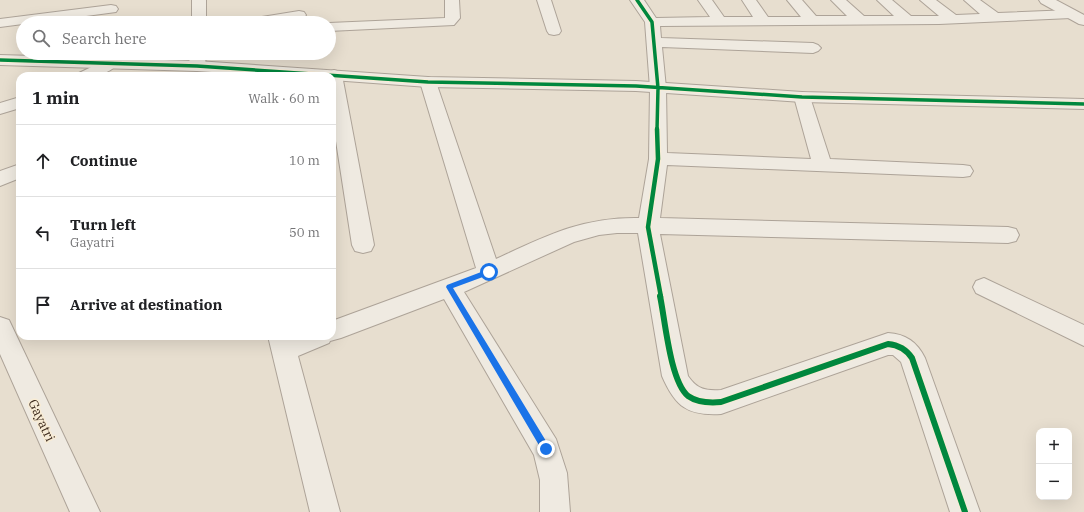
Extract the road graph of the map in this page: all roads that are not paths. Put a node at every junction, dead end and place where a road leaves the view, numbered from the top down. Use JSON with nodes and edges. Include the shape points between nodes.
{"nodes":[{"id":1,"x":199,"y":0,"type":"edge"},
{"id":2,"x":302,"y":0,"type":"edge"},
{"id":3,"x":452,"y":0,"type":"edge"},
{"id":4,"x":544,"y":0,"type":"edge"},
{"id":5,"x":637,"y":0,"type":"edge"},
{"id":6,"x":705,"y":0,"type":"edge"},
{"id":7,"x":749,"y":0,"type":"edge"},
{"id":8,"x":794,"y":0,"type":"edge"},
{"id":9,"x":838,"y":0,"type":"edge"},
{"id":10,"x":884,"y":0,"type":"edge"},
{"id":11,"x":927,"y":0,"type":"edge"},
{"id":12,"x":971,"y":0,"type":"edge"},
{"id":13,"x":1046,"y":0,"type":"edge"},
{"id":14,"x":111,"y":9,"type":"dead end"},
{"id":15,"x":1078,"y":10,"type":"edge"},
{"id":16,"x":56,"y":16,"type":"edge"},
{"id":17,"x":198,"y":16,"type":"edge"},
{"id":18,"x":299,"y":16,"type":"edge"},
{"id":19,"x":995,"y":18,"type":"junction"},
{"id":20,"x":952,"y":19,"type":"junction"},
{"id":21,"x":907,"y":20,"type":"junction"},
{"id":22,"x":16,"y":21,"type":"edge"},
{"id":23,"x":861,"y":21,"type":"junction"},
{"id":24,"x":652,"y":22,"type":"junction"},
{"id":25,"x":720,"y":22,"type":"junction"},
{"id":26,"x":764,"y":22,"type":"junction"},
{"id":27,"x":812,"y":22,"type":"junction"},
{"id":28,"x":0,"y":23,"type":"edge"},
{"id":29,"x":336,"y":27,"type":"edge"},
{"id":30,"x":554,"y":31,"type":"dead end"},
{"id":31,"x":654,"y":42,"type":"junction"},
{"id":32,"x":813,"y":48,"type":"dead end"},
{"id":33,"x":0,"y":60,"type":"edge"},
{"id":34,"x":198,"y":60,"type":"edge"},
{"id":35,"x":110,"y":63,"type":"junction"},
{"id":36,"x":93,"y":72,"type":"edge"},
{"id":37,"x":225,"y":72,"type":"edge"},
{"id":38,"x":336,"y":75,"type":"edge"},
{"id":39,"x":428,"y":82,"type":"junction"},
{"id":40,"x":336,"y":87,"type":"edge"},
{"id":41,"x":658,"y":88,"type":"junction"},
{"id":42,"x":802,"y":97,"type":"junction"},
{"id":43,"x":16,"y":103,"type":"edge"},
{"id":44,"x":1084,"y":104,"type":"edge"},
{"id":45,"x":0,"y":109,"type":"edge"},
{"id":46,"x":658,"y":159,"type":"junction"},
{"id":47,"x":823,"y":166,"type":"junction"},
{"id":48,"x":963,"y":171,"type":"dead end"},
{"id":49,"x":16,"y":172,"type":"edge"},
{"id":50,"x":0,"y":179,"type":"edge"},
{"id":51,"x":648,"y":227,"type":"junction"},
{"id":52,"x":1008,"y":235,"type":"dead end"},
{"id":53,"x":363,"y":245,"type":"dead end"},
{"id":54,"x":489,"y":272,"type":"junction"},
{"id":55,"x":449,"y":287,"type":"junction"},
{"id":56,"x":984,"y":287,"type":"dead end"},
{"id":57,"x":0,"y":327,"type":"edge"},
{"id":58,"x":336,"y":329,"type":"edge"},
{"id":59,"x":1084,"y":336,"type":"edge"},
{"id":60,"x":298,"y":340,"type":"edge"},
{"id":61,"x":282,"y":343,"type":"edge"},
{"id":62,"x":85,"y":512,"type":"edge"},
{"id":63,"x":325,"y":512,"type":"edge"},
{"id":64,"x":555,"y":512,"type":"edge"},
{"id":65,"x":966,"y":512,"type":"edge"}],
"edges":[{"from":1,"to":17,"type":"street"},
{"from":2,"to":18,"type":"street"},
{"from":3,"to":29,"type":"street","via":[[453,18],[449,22]]},
{"from":4,"to":30,"type":"street"},
{"from":5,"to":24,"type":"street"},
{"from":6,"to":25,"type":"street"},
{"from":7,"to":26,"type":"street"},
{"from":8,"to":27,"type":"street"},
{"from":9,"to":23,"type":"street"},
{"from":10,"to":21,"type":"street"},
{"from":11,"to":20,"type":"street"},
{"from":12,"to":19,"type":"street"},
{"from":13,"to":15,"type":"street"},
{"from":14,"to":16,"type":"street"},
{"from":15,"to":19,"type":"street"},
{"from":19,"to":20,"type":"street"},
{"from":20,"to":21,"type":"street"},
{"from":21,"to":23,"type":"street"},
{"from":22,"to":28,"type":"street"},
{"from":23,"to":27,"type":"street"},
{"from":24,"to":25,"type":"street"},
{"from":24,"to":31,"type":"street"},
{"from":25,"to":26,"type":"street"},
{"from":26,"to":27,"type":"street"},
{"from":31,"to":32,"type":"street"},
{"from":31,"to":41,"type":"street"},
{"from":33,"to":35,"type":"street"},
{"from":34,"to":35,"type":"street"},
{"from":34,"to":37,"type":"street"},
{"from":35,"to":36,"type":"street"},
{"from":38,"to":39,"type":"street"},
{"from":39,"to":41,"type":"street"},
{"from":39,"to":54,"type":"street"},
{"from":40,"to":53,"type":"street"},
{"from":41,"to":42,"type":"street"},
{"from":41,"to":46,"type":"street"},
{"from":42,"to":44,"type":"street"},
{"from":42,"to":47,"type":"street"},
{"from":43,"to":45,"type":"street"},
{"from":46,"to":47,"type":"street"},
{"from":46,"to":51,"type":"street"},
{"from":47,"to":48,"type":"street"},
{"from":49,"to":50,"type":"street"},
{"from":51,"to":52,"type":"street"},
{"from":51,"to":54,"type":"street","via":[[617,225],[584,230],[558,238]]},
{"from":51,"to":65,"type":"street","via":[[675,376],[685,393],[693,399],[707,403],[721,402],[888,344],[904,348],[912,358]]},
{"from":54,"to":55,"type":"street"},
{"from":55,"to":58,"type":"street"},
{"from":55,"to":64,"type":"street","via":[[546,449],[554,472]]},
{"from":56,"to":59,"type":"street"},
{"from":57,"to":62,"type":"street","name":"Gayatri"},
{"from":60,"to":61,"type":"street"},
{"from":61,"to":63,"type":"street"}]}
